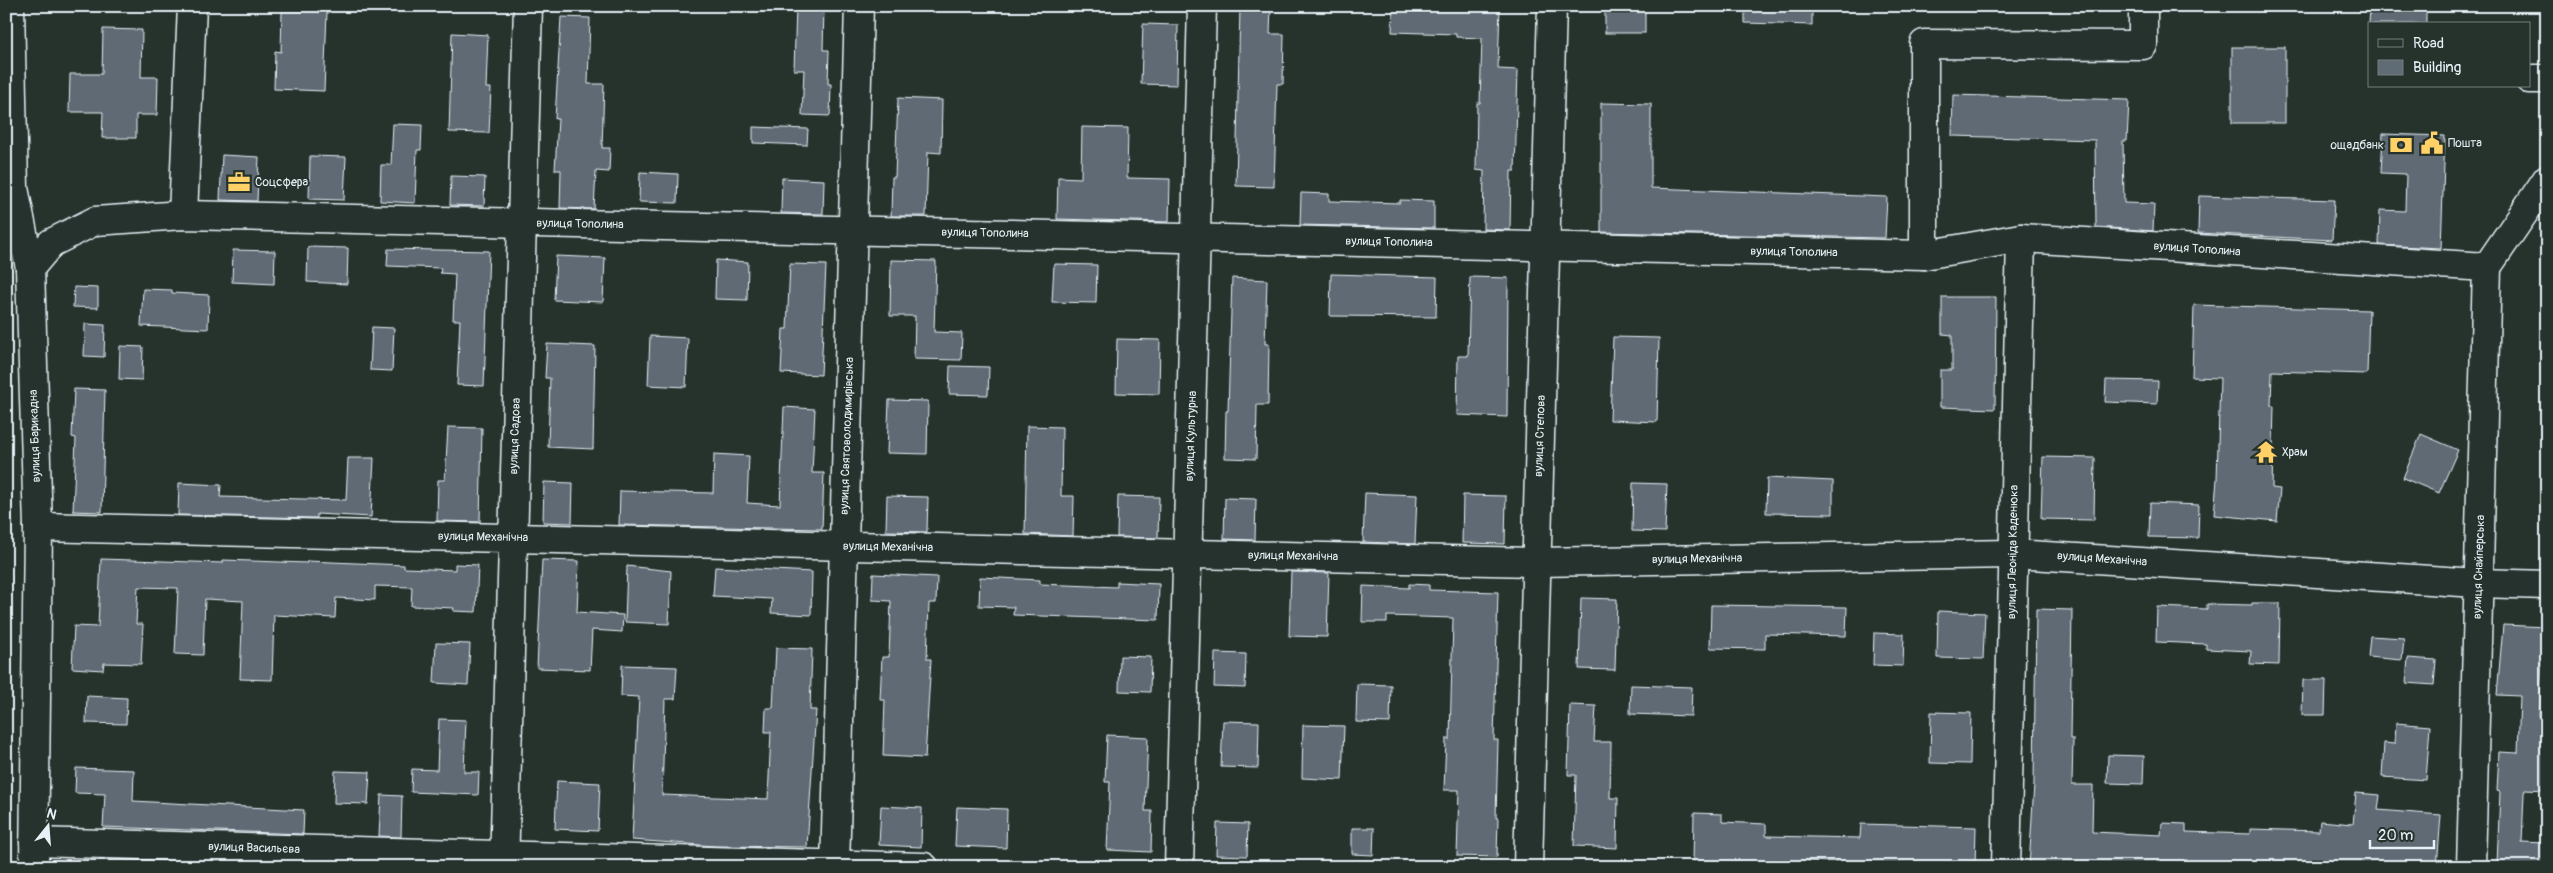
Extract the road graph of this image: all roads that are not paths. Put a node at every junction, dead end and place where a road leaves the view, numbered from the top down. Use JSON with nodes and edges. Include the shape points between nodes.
{"nodes":[{"id":1,"x":10,"y":6,"type":"edge"},
{"id":2,"x":192,"y":6,"type":"edge"},
{"id":3,"x":528,"y":6,"type":"edge"},
{"id":4,"x":859,"y":6,"type":"edge"},
{"id":5,"x":1202,"y":6,"type":"edge"},
{"id":6,"x":1552,"y":6,"type":"edge"},
{"id":7,"x":2143,"y":6,"type":"edge"},
{"id":8,"x":2530,"y":79,"type":"edge"},
{"id":9,"x":2547,"y":79,"type":"edge"},
{"id":10,"x":2547,"y":179,"type":"edge"},
{"id":11,"x":183,"y":215,"type":"junction"},
{"id":12,"x":521,"y":222,"type":"junction"},
{"id":13,"x":852,"y":230,"type":"junction"},
{"id":14,"x":1196,"y":238,"type":"junction"},
{"id":15,"x":2021,"y":238,"type":"junction"},
{"id":16,"x":1546,"y":246,"type":"junction"},
{"id":17,"x":1924,"y":255,"type":"junction"},
{"id":18,"x":2487,"y":267,"type":"junction"},
{"id":19,"x":30,"y":268,"type":"junction"},
{"id":20,"x":38,"y":527,"type":"junction"},
{"id":21,"x":513,"y":538,"type":"junction"},
{"id":22,"x":844,"y":546,"type":"junction"},
{"id":23,"x":1187,"y":554,"type":"junction"},
{"id":24,"x":2013,"y":554,"type":"junction"},
{"id":25,"x":1537,"y":562,"type":"junction"},
{"id":26,"x":2478,"y":583,"type":"junction"},
{"id":27,"x":2547,"y":585,"type":"edge"},
{"id":28,"x":34,"y":854,"type":"edge"},
{"id":29,"x":504,"y":861,"type":"edge"},
{"id":30,"x":835,"y":865,"type":"edge"},
{"id":31,"x":924,"y":867,"type":"edge"},
{"id":32,"x":1179,"y":867,"type":"edge"},
{"id":33,"x":1528,"y":867,"type":"edge"},
{"id":34,"x":2006,"y":867,"type":"edge"},
{"id":35,"x":2471,"y":867,"type":"edge"}],
"edges":[{"from":1,"to":19,"type":"street","name":"вулиця Барикадна","via":[[14,188]]},
{"from":2,"to":11,"type":"street"},
{"from":3,"to":12,"type":"street","name":"вулиця Садова"},
{"from":4,"to":13,"type":"street","name":"вулиця Святоволодимирівська"},
{"from":5,"to":14,"type":"street","name":"вулиця Культурна"},
{"from":6,"to":16,"type":"street","name":"вулиця Степова"},
{"from":7,"to":17,"type":"street","via":[[2143,45],[1924,44]]},
{"from":8,"to":9,"type":"street"},
{"from":10,"to":18,"type":"street"},
{"from":11,"to":12,"type":"street","name":"вулиця Тополина"},
{"from":11,"to":19,"type":"street","name":"вулиця Тополина","via":[[96,221],[50,243]]},
{"from":12,"to":13,"type":"street","name":"вулиця Тополина"},
{"from":12,"to":21,"type":"street","name":"вулиця Садова"},
{"from":13,"to":14,"type":"street","name":"вулиця Тополина"},
{"from":13,"to":22,"type":"street","name":"вулиця Святоволодимирівська"},
{"from":14,"to":16,"type":"street","name":"вулиця Тополина"},
{"from":14,"to":23,"type":"street","name":"вулиця Культурна"},
{"from":15,"to":17,"type":"street","name":"вулиця Тополина"},
{"from":15,"to":18,"type":"street","name":"вулиця Тополина"},
{"from":15,"to":24,"type":"street","name":"вулиця Леоніда Каденюка"},
{"from":16,"to":17,"type":"street","name":"вулиця Тополина"},
{"from":16,"to":25,"type":"street","name":"вулиця Степова"},
{"from":18,"to":26,"type":"street","name":"вулиця Снайперська"},
{"from":19,"to":20,"type":"street","name":"вулиця Барикадна"},
{"from":20,"to":21,"type":"street","name":"вулиця Механічна"},
{"from":20,"to":28,"type":"street","name":"вулиця Барикадна"},
{"from":21,"to":22,"type":"street","name":"вулиця Механічна"},
{"from":21,"to":29,"type":"street","name":"вулиця Садова"},
{"from":22,"to":23,"type":"street","name":"вулиця Механічна"},
{"from":22,"to":30,"type":"street","name":"вулиця Святоволодимирівська"},
{"from":23,"to":25,"type":"street","name":"вулиця Механічна"},
{"from":23,"to":32,"type":"street","name":"вулиця Культурна"},
{"from":24,"to":25,"type":"street","name":"вулиця Механічна"},
{"from":24,"to":26,"type":"street","name":"вулиця Механічна"},
{"from":24,"to":34,"type":"street","name":"вулиця Леоніда Каденюка"},
{"from":25,"to":33,"type":"street","name":"вулиця Степова"},
{"from":26,"to":27,"type":"street","name":"вулиця Механічна"},
{"from":26,"to":35,"type":"street","name":"вулиця Снайперська"},
{"from":28,"to":29,"type":"street","name":"вулиця Васильєва"},
{"from":29,"to":30,"type":"street","name":"вулиця Васильєва"},
{"from":30,"to":31,"type":"street","name":"вулиця Васильєва"}]}
